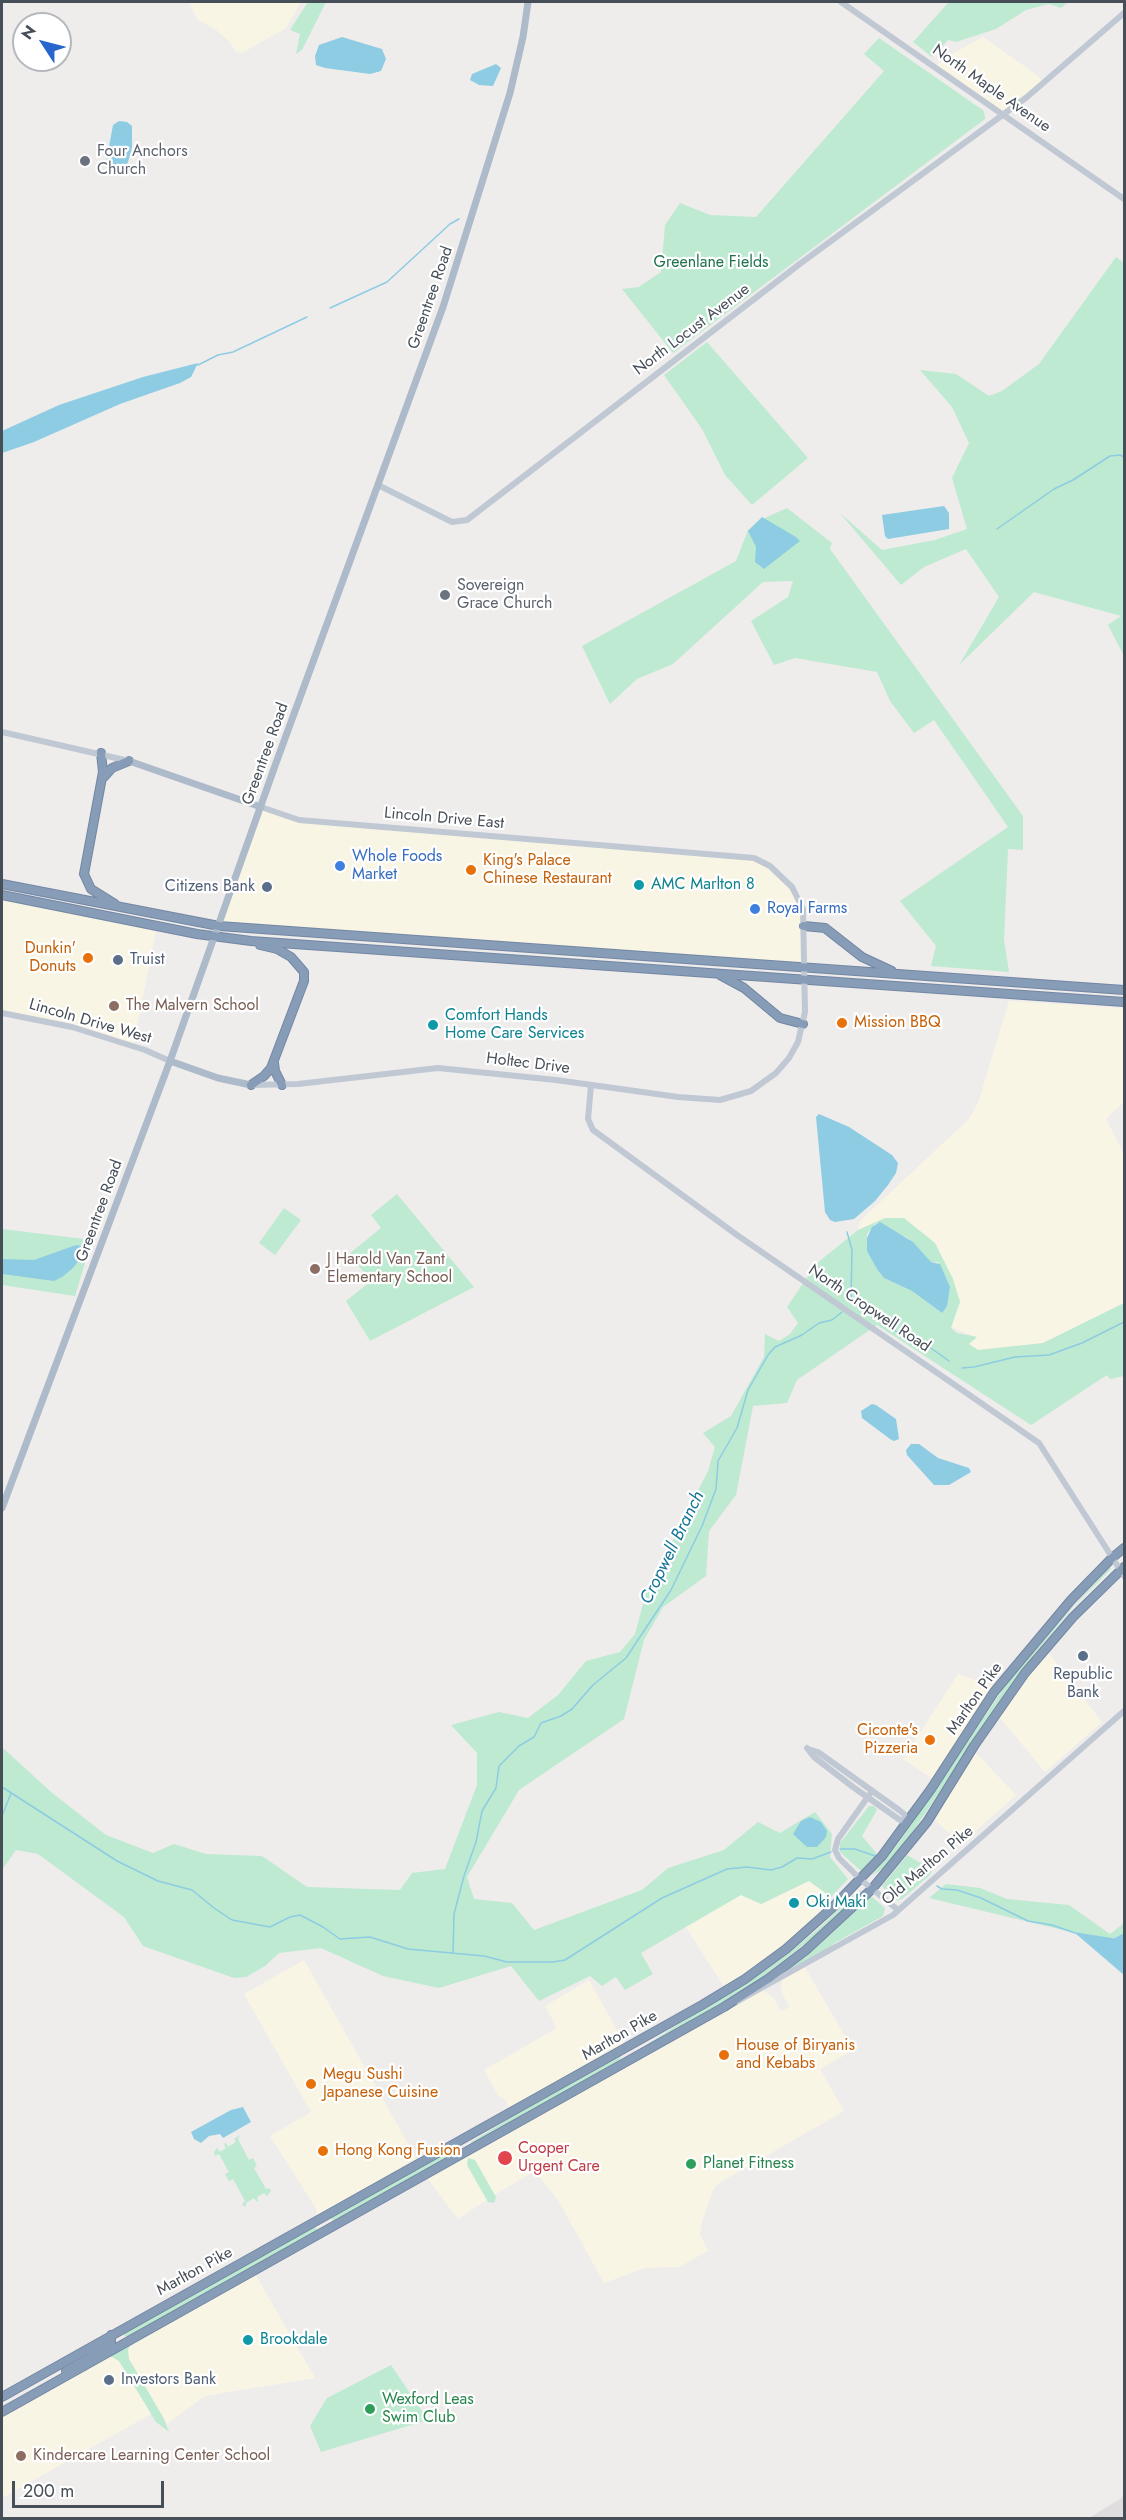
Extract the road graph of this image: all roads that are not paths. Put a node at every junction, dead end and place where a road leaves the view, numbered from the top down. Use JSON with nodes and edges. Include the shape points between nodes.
{"nodes":[{"id":1,"x":528,"y":2,"type":"edge"},
{"id":2,"x":841,"y":2,"type":"edge"},
{"id":3,"x":1125,"y":13,"type":"edge"},
{"id":4,"x":1003,"y":114,"type":"junction"},
{"id":5,"x":1125,"y":199,"type":"edge"},
{"id":6,"x":378,"y":485,"type":"junction"},
{"id":7,"x":2,"y":732,"type":"edge"},
{"id":8,"x":100,"y":753,"type":"junction"},
{"id":9,"x":129,"y":761,"type":"junction"},
{"id":10,"x":101,"y":781,"type":"junction"},
{"id":11,"x":261,"y":807,"type":"junction"},
{"id":12,"x":2,"y":884,"type":"edge"},
{"id":13,"x":2,"y":896,"type":"edge"},
{"id":14,"x":130,"y":910,"type":"junction"},
{"id":15,"x":219,"y":926,"type":"junction"},
{"id":16,"x":804,"y":926,"type":"junction"},
{"id":17,"x":216,"y":937,"type":"junction"},
{"id":18,"x":251,"y":940,"type":"junction"},
{"id":19,"x":804,"y":968,"type":"junction"},
{"id":20,"x":716,"y":973,"type":"junction"},
{"id":21,"x":916,"y":975,"type":"junction"},
{"id":22,"x":805,"y":979,"type":"junction"},
{"id":23,"x":1125,"y":990,"type":"edge"},
{"id":24,"x":1125,"y":1002,"type":"edge"},
{"id":25,"x":2,"y":1013,"type":"edge"},
{"id":26,"x":803,"y":1024,"type":"junction"},
{"id":27,"x":171,"y":1061,"type":"junction"},
{"id":28,"x":273,"y":1061,"type":"junction"},
{"id":29,"x":251,"y":1085,"type":"junction"},
{"id":30,"x":282,"y":1085,"type":"junction"},
{"id":31,"x":591,"y":1085,"type":"junction"},
{"id":32,"x":2,"y":1508,"type":"edge"},
{"id":33,"x":1125,"y":1548,"type":"edge"},
{"id":34,"x":1112,"y":1558,"type":"junction"},
{"id":35,"x":1123,"y":1571,"type":"edge"},
{"id":36,"x":1125,"y":1711,"type":"edge"},
{"id":37,"x":872,"y":1791,"type":"junction"},
{"id":38,"x":868,"y":1797,"type":"junction"},
{"id":39,"x":907,"y":1821,"type":"junction"},
{"id":40,"x":860,"y":1879,"type":"junction"},
{"id":41,"x":872,"y":1889,"type":"junction"},
{"id":42,"x":898,"y":1910,"type":"junction"},
{"id":43,"x":724,"y":2007,"type":"junction"},
{"id":44,"x":635,"y":2043,"type":"junction"},
{"id":45,"x":619,"y":2066,"type":"junction"},
{"id":46,"x":111,"y":2335,"type":"junction"},
{"id":47,"x":2,"y":2397,"type":"edge"},
{"id":48,"x":14,"y":2405,"type":"junction"},
{"id":49,"x":2,"y":2412,"type":"edge"}],
"edges":[{"from":1,"to":6,"type":"main road","name":"Greentree Road","via":[[517,65],[477,202],[444,307]]},
{"from":2,"to":4,"type":"street","name":"North Maple Avenue"},
{"from":3,"to":4,"type":"street","name":"North Locust Avenue"},
{"from":4,"to":5,"type":"street","name":"North Maple Avenue"},
{"from":4,"to":6,"type":"street","name":"North Locust Avenue","via":[[801,263],[467,520],[452,522]]},
{"from":6,"to":11,"type":"main road","name":"Greentree Road"},
{"from":7,"to":8,"type":"street","name":"Lincoln Drive East"},
{"from":8,"to":9,"type":"street","name":"Lincoln Drive East"},
{"from":8,"to":10,"type":"highway","via":[[104,767]]},
{"from":9,"to":10,"type":"highway","via":[[112,768]]},
{"from":9,"to":11,"type":"main road","name":"Lincoln Drive East"},
{"from":10,"to":14,"type":"highway","via":[[84,874],[86,882],[99,895]]},
{"from":11,"to":15,"type":"main road","name":"Greentree Road"},
{"from":11,"to":16,"type":"street","name":"Lincoln Drive East","via":[[299,820],[754,858],[770,866],[792,887],[803,909]]},
{"from":12,"to":14,"type":"highway"},
{"from":13,"to":17,"type":"highway"},
{"from":14,"to":15,"type":"highway"},
{"from":15,"to":17,"type":"main road","name":"Greentree Road"},
{"from":15,"to":19,"type":"highway"},
{"from":16,"to":19,"type":"street","name":"Lincoln Drive East"},
{"from":16,"to":21,"type":"highway","via":[[831,931],[881,967]]},
{"from":17,"to":18,"type":"highway"},
{"from":17,"to":27,"type":"main road","name":"Greentree Road"},
{"from":18,"to":20,"type":"highway"},
{"from":18,"to":28,"type":"highway","via":[[291,957],[304,972],[299,997]]},
{"from":19,"to":21,"type":"highway"},
{"from":19,"to":22,"type":"street","name":"Lincoln Drive East"},
{"from":20,"to":22,"type":"highway"},
{"from":20,"to":26,"type":"highway","via":[[744,988],[780,1018]]},
{"from":21,"to":23,"type":"highway"},
{"from":22,"to":24,"type":"highway"},
{"from":22,"to":26,"type":"street","name":"Holtec Drive"},
{"from":25,"to":27,"type":"street","name":"Lincoln Drive West","via":[[79,1029]]},
{"from":26,"to":31,"type":"street","name":"Holtec Drive","via":[[798,1042],[783,1066],[769,1080],[741,1095],[699,1100]]},
{"from":27,"to":29,"type":"main road","name":"Holtec Drive"},
{"from":27,"to":32,"type":"main road","name":"Greentree Road"},
{"from":28,"to":29,"type":"highway","via":[[264,1076]]},
{"from":28,"to":30,"type":"highway"},
{"from":29,"to":30,"type":"street","name":"Holtec Drive"},
{"from":30,"to":31,"type":"street","name":"Holtec Drive","via":[[438,1068]]},
{"from":31,"to":34,"type":"street","name":"North Cropwell Road","via":[[588,1119],[592,1130],[1039,1443]]},
{"from":33,"to":34,"type":"highway","name":"Marlton Pike"},
{"from":34,"to":35,"type":"street","name":"North Cropwell Road"},
{"from":34,"to":39,"type":"highway","name":"Marlton Pike","via":[[1061,1611],[994,1692]]},
{"from":35,"to":41,"type":"highway","name":"Marlton Pike","via":[[1073,1617],[1025,1673],[927,1822]]},
{"from":36,"to":42,"type":"street","name":"Old Marlton Pike"},
{"from":37,"to":38,"type":"street"},
{"from":37,"to":38,"type":"street","via":[[807,1748]]},
{"from":37,"to":39,"type":"street","via":[[904,1814]]},
{"from":38,"to":39,"type":"street"},
{"from":38,"to":40,"type":"street","via":[[835,1846],[837,1855]]},
{"from":39,"to":40,"type":"highway","name":"Marlton Pike"},
{"from":40,"to":41,"type":"street"},
{"from":40,"to":44,"type":"highway","name":"Marlton Pike","via":[[786,1949],[702,2005]]},
{"from":41,"to":42,"type":"street"},
{"from":41,"to":43,"type":"highway","name":"Marlton Pike","via":[[806,1950]]},
{"from":42,"to":43,"type":"street","name":"Old Marlton Pike","via":[[762,1990]]},
{"from":43,"to":45,"type":"highway","name":"Marlton Pike"},
{"from":44,"to":45,"type":"highway","via":[[625,2052]]},
{"from":44,"to":46,"type":"highway","name":"Marlton Pike"},
{"from":45,"to":48,"type":"highway","name":"Marlton Pike"},
{"from":46,"to":47,"type":"highway","name":"Marlton Pike"},
{"from":46,"to":48,"type":"highway","via":[[111,2345]]},
{"from":48,"to":49,"type":"highway","name":"Marlton Pike"}]}
